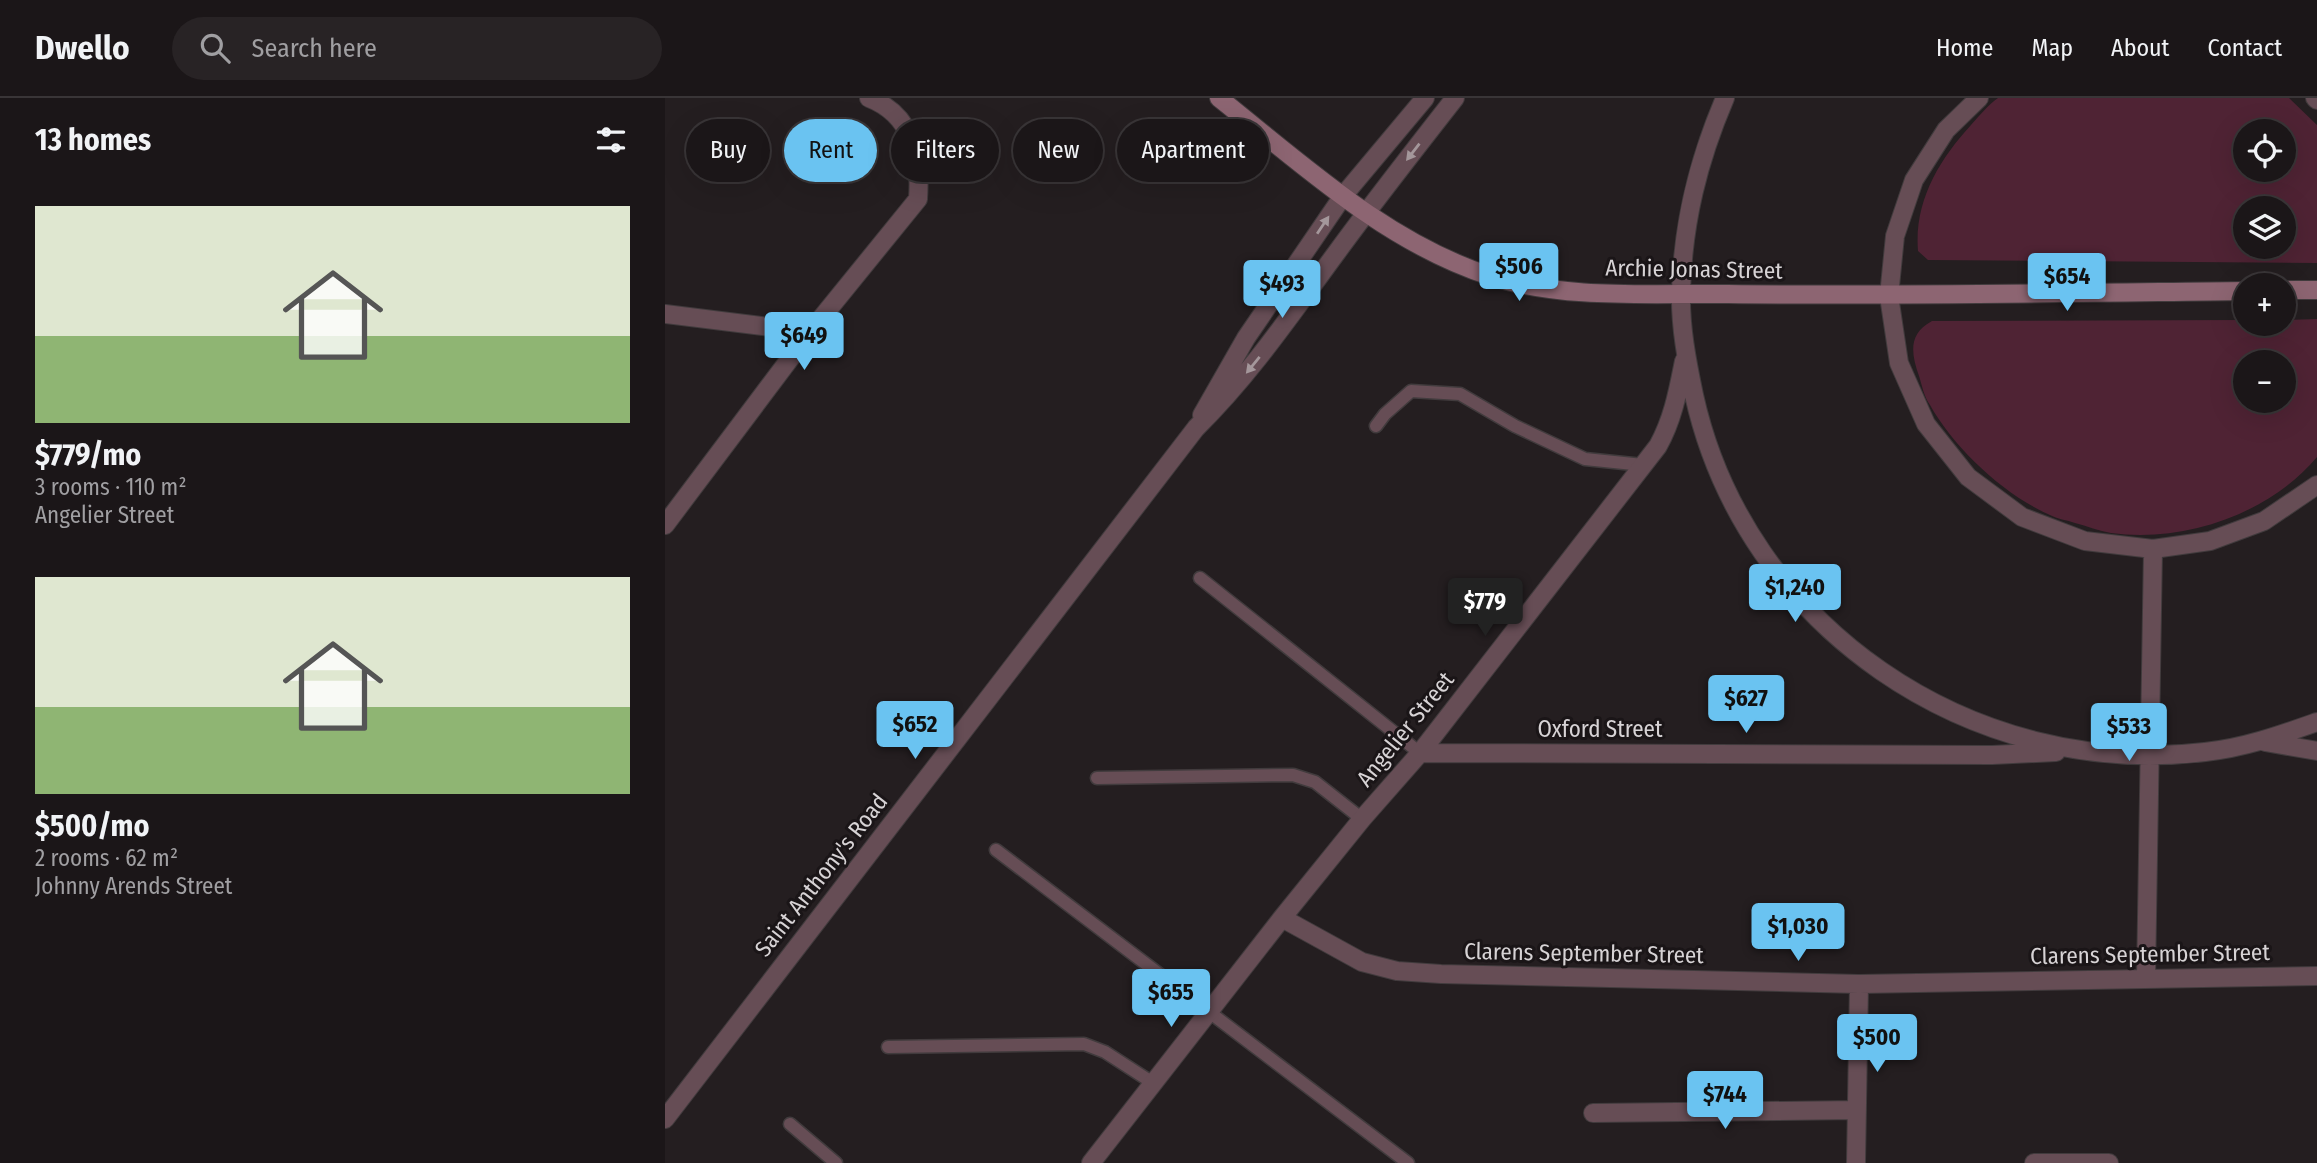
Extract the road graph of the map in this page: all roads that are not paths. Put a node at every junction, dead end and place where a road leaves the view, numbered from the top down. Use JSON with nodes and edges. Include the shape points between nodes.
{"nodes":[{"id":1,"x":869,"y":98,"type":"edge"},
{"id":2,"x":1219,"y":98,"type":"edge"},
{"id":3,"x":1425,"y":98,"type":"edge"},
{"id":4,"x":1454,"y":98,"type":"edge"},
{"id":5,"x":1725,"y":98,"type":"edge"},
{"id":6,"x":1979,"y":98,"type":"edge"},
{"id":7,"x":1343,"y":196,"type":"junction"},
{"id":8,"x":1366,"y":212,"type":"junction"},
{"id":9,"x":2296,"y":290,"type":"edge"},
{"id":10,"x":2317,"y":290,"type":"edge"},
{"id":11,"x":2233,"y":291,"type":"edge"},
{"id":12,"x":1681,"y":293,"type":"junction"},
{"id":13,"x":1889,"y":296,"type":"junction"},
{"id":14,"x":665,"y":314,"type":"edge"},
{"id":15,"x":810,"y":332,"type":"junction"},
{"id":16,"x":1685,"y":355,"type":"junction"},
{"id":17,"x":1376,"y":426,"type":"dead end"},
{"id":18,"x":1196,"y":428,"type":"junction"},
{"id":19,"x":1643,"y":465,"type":"junction"},
{"id":20,"x":2317,"y":485,"type":"edge"},
{"id":21,"x":665,"y":525,"type":"edge"},
{"id":22,"x":2153,"y":549,"type":"junction"},
{"id":23,"x":1200,"y":578,"type":"dead end"},
{"id":24,"x":2317,"y":722,"type":"edge"},
{"id":25,"x":2261,"y":742,"type":"junction"},
{"id":26,"x":2074,"y":750,"type":"junction"},
{"id":27,"x":2317,"y":751,"type":"edge"},
{"id":28,"x":1420,"y":753,"type":"junction"},
{"id":29,"x":2148,"y":756,"type":"junction"},
{"id":30,"x":1097,"y":778,"type":"dead end"},
{"id":31,"x":1362,"y":819,"type":"junction"},
{"id":32,"x":996,"y":850,"type":"dead end"},
{"id":33,"x":1282,"y":918,"type":"junction"},
{"id":34,"x":2317,"y":976,"type":"edge"},
{"id":35,"x":2146,"y":978,"type":"junction"},
{"id":36,"x":1859,"y":984,"type":"junction"},
{"id":37,"x":1207,"y":1013,"type":"junction"},
{"id":38,"x":888,"y":1046,"type":"dead end"},
{"id":39,"x":1153,"y":1083,"type":"junction"},
{"id":40,"x":1857,"y":1110,"type":"junction"},
{"id":41,"x":1593,"y":1113,"type":"dead end"},
{"id":42,"x":665,"y":1119,"type":"edge"},
{"id":43,"x":790,"y":1124,"type":"dead end"},
{"id":44,"x":836,"y":1163,"type":"edge"},
{"id":45,"x":1091,"y":1163,"type":"edge"},
{"id":46,"x":1408,"y":1163,"type":"edge"},
{"id":47,"x":1856,"y":1163,"type":"edge"},
{"id":48,"x":2034,"y":1163,"type":"edge"},
{"id":49,"x":2109,"y":1163,"type":"edge"}],
"edges":[{"from":1,"to":15,"type":"street","via":[[884,104],[901,120],[914,144],[920,174],[918,199]]},
{"from":2,"to":7,"type":"street","name":"Archie Jonas Street"},
{"from":3,"to":7,"type":"street","name":"Saint Anthony's Road"},
{"from":4,"to":8,"type":"street","name":"Saint Anthony's Road","one_way":true},
{"from":5,"to":12,"type":"street","via":[[1706,141],[1687,216]]},
{"from":6,"to":13,"type":"street","via":[[1946,130],[1915,180],[1895,236]]},
{"from":7,"to":8,"type":"street","name":"Archie Jonas Street"},
{"from":18,"to":7,"type":"street","name":"Saint Anthony's Road","one_way":true,"via":[[1246,338]]},
{"from":8,"to":12,"type":"street","name":"Archie Jonas Street","via":[[1409,240],[1490,276],[1531,286],[1608,293]]},
{"from":8,"to":18,"type":"street","name":"Saint Anthony's Road","one_way":true,"via":[[1268,346]]},
{"from":9,"to":10,"type":"street"},
{"from":11,"to":13,"type":"street","name":"Archie Jonas Street"},
{"from":12,"to":13,"type":"street","name":"Archie Jonas Street"},
{"from":12,"to":16,"type":"street"},
{"from":13,"to":22,"type":"street","via":[[1899,363],[1926,424],[1968,477],[2022,517],[2085,541]]},
{"from":14,"to":15,"type":"street"},
{"from":15,"to":21,"type":"street"},
{"from":16,"to":19,"type":"street","name":"Angelier Street","via":[[1668,429]]},
{"from":16,"to":26,"type":"street","via":[[1701,427],[1728,496],[1766,559],[1814,616],[1870,665],[1933,704],[2002,733]]},
{"from":17,"to":19,"type":"lane","via":[[1411,391],[1460,394],[1585,459]]},
{"from":18,"to":42,"type":"street","name":"Saint Anthony's Road"},
{"from":19,"to":28,"type":"street","name":"Angelier Street"},
{"from":20,"to":22,"type":"street","via":[[2264,521],[2210,541]]},
{"from":22,"to":29,"type":"street"},
{"from":23,"to":28,"type":"lane"},
{"from":24,"to":25,"type":"street"},
{"from":25,"to":27,"type":"street"},
{"from":25,"to":29,"type":"street"},
{"from":26,"to":28,"type":"street","name":"Oxford Street","via":[[1992,755]]},
{"from":26,"to":29,"type":"street"},
{"from":28,"to":31,"type":"street","name":"Angelier Street"},
{"from":29,"to":35,"type":"street"},
{"from":30,"to":31,"type":"lane","via":[[1293,775],[1315,782]]},
{"from":31,"to":33,"type":"street","name":"Angelier Street"},
{"from":32,"to":37,"type":"lane"},
{"from":33,"to":36,"type":"street","name":"Clarens September Street","via":[[1362,962],[1397,971]]},
{"from":33,"to":37,"type":"street","name":"Angelier Street"},
{"from":34,"to":35,"type":"street","name":"Clarens September Street"},
{"from":35,"to":36,"type":"street","name":"Clarens September Street"},
{"from":36,"to":40,"type":"street"},
{"from":37,"to":39,"type":"street","name":"Angelier Street"},
{"from":37,"to":46,"type":"lane"},
{"from":38,"to":39,"type":"lane","via":[[1084,1044]]},
{"from":39,"to":45,"type":"street","name":"Angelier Street"},
{"from":40,"to":41,"type":"street"},
{"from":40,"to":47,"type":"street"},
{"from":43,"to":44,"type":"lane"},
{"from":48,"to":49,"type":"street"}]}
